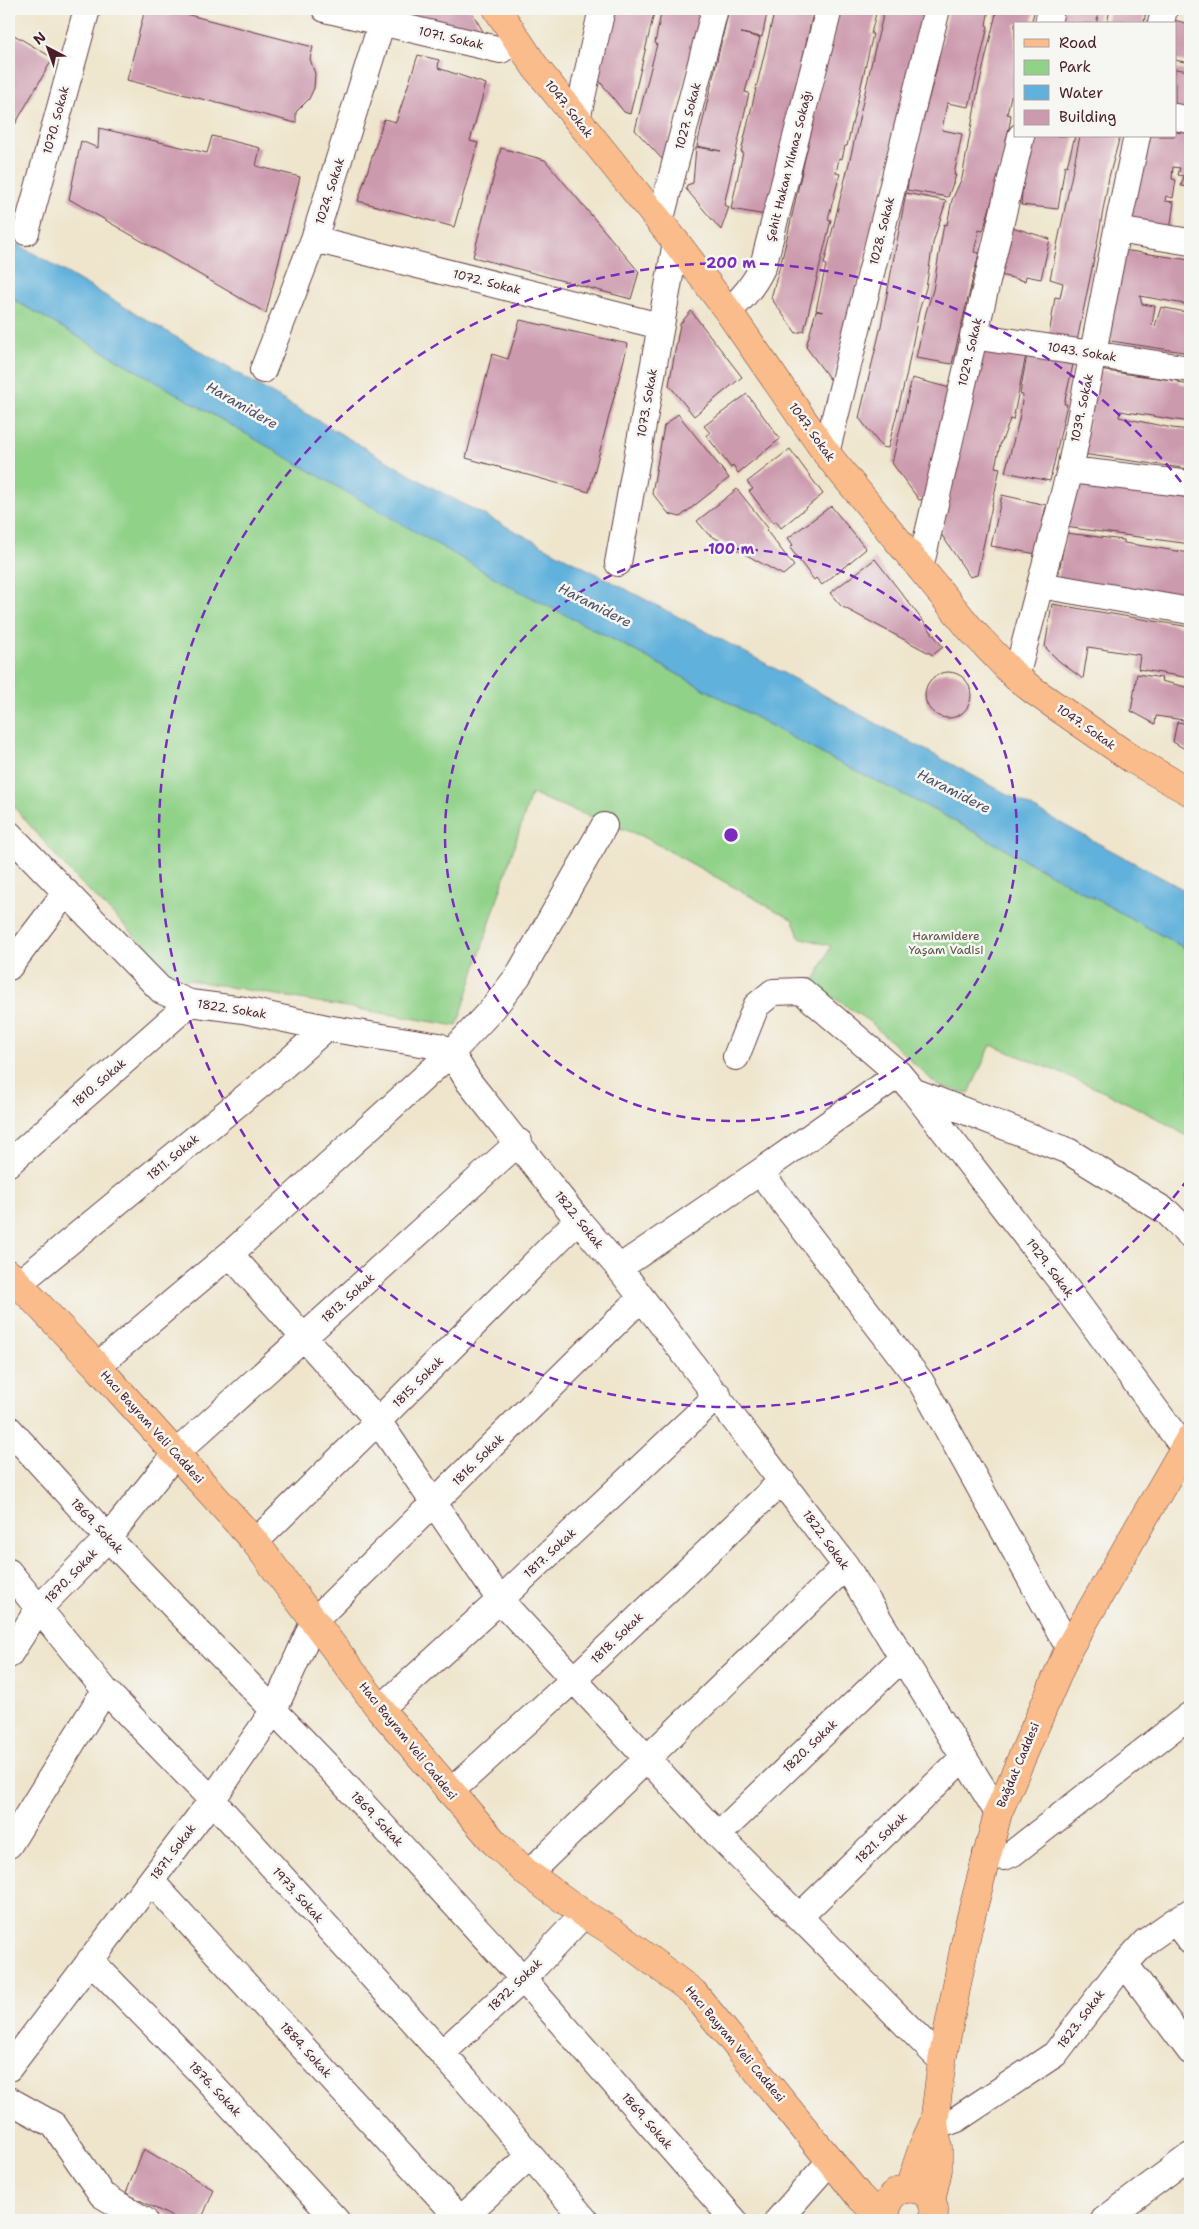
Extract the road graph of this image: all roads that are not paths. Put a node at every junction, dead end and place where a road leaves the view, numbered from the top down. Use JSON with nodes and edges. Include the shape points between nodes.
{"nodes":[{"id":1,"x":87,"y":9,"type":"edge"},
{"id":2,"x":325,"y":9,"type":"edge"},
{"id":3,"x":497,"y":9,"type":"edge"},
{"id":4,"x":602,"y":9,"type":"edge"},
{"id":5,"x":715,"y":9,"type":"edge"},
{"id":6,"x":830,"y":9,"type":"edge"},
{"id":7,"x":937,"y":9,"type":"edge"},
{"id":8,"x":1052,"y":9,"type":"edge"},
{"id":9,"x":1164,"y":9,"type":"edge"},
{"id":10,"x":385,"y":16,"type":"edge"},
{"id":11,"x":1049,"y":22,"type":"edge"},
{"id":12,"x":1161,"y":22,"type":"edge"},
{"id":13,"x":516,"y":39,"type":"junction"},
{"id":14,"x":1176,"y":117,"type":"edge"},
{"id":15,"x":577,"y":119,"type":"junction"},
{"id":16,"x":1190,"y":120,"type":"edge"},
{"id":17,"x":1021,"y":138,"type":"edge"},
{"id":18,"x":1137,"y":138,"type":"edge"},
{"id":19,"x":1117,"y":230,"type":"junction"},
{"id":20,"x":26,"y":232,"type":"dead end"},
{"id":21,"x":668,"y":232,"type":"junction"},
{"id":22,"x":314,"y":239,"type":"junction"},
{"id":23,"x":1190,"y":242,"type":"edge"},
{"id":24,"x":728,"y":311,"type":"junction"},
{"id":25,"x":660,"y":326,"type":"junction"},
{"id":26,"x":973,"y":336,"type":"junction"},
{"id":27,"x":1094,"y":353,"type":"junction"},
{"id":28,"x":1190,"y":369,"type":"edge"},
{"id":29,"x":263,"y":370,"type":"dead end"},
{"id":30,"x":826,"y":453,"type":"junction"},
{"id":31,"x":1070,"y":470,"type":"junction"},
{"id":32,"x":1190,"y":484,"type":"edge"},
{"id":33,"x":618,"y":563,"type":"dead end"},
{"id":34,"x":920,"y":568,"type":"junction"},
{"id":35,"x":1040,"y":585,"type":"junction"},
{"id":36,"x":1190,"y":611,"type":"edge"},
{"id":37,"x":1016,"y":677,"type":"junction"},
{"id":38,"x":1190,"y":792,"type":"edge"},
{"id":39,"x":604,"y":826,"type":"dead end"},
{"id":40,"x":9,"y":834,"type":"edge"},
{"id":41,"x":66,"y":892,"type":"junction"},
{"id":42,"x":9,"y":967,"type":"edge"},
{"id":43,"x":190,"y":1003,"type":"junction"},
{"id":44,"x":326,"y":1028,"type":"junction"},
{"id":45,"x":451,"y":1053,"type":"junction"},
{"id":46,"x":736,"y":1057,"type":"dead end"},
{"id":47,"x":906,"y":1082,"type":"junction"},
{"id":48,"x":519,"y":1142,"type":"junction"},
{"id":49,"x":9,"y":1163,"type":"edge"},
{"id":50,"x":760,"y":1172,"type":"junction"},
{"id":51,"x":578,"y":1220,"type":"junction"},
{"id":52,"x":1190,"y":1235,"type":"edge"},
{"id":53,"x":230,"y":1254,"type":"junction"},
{"id":54,"x":619,"y":1268,"type":"junction"},
{"id":55,"x":14,"y":1279,"type":"edge"},
{"id":56,"x":641,"y":1298,"type":"junction"},
{"id":57,"x":304,"y":1338,"type":"junction"},
{"id":58,"x":97,"y":1366,"type":"junction"},
{"id":59,"x":718,"y":1395,"type":"junction"},
{"id":60,"x":378,"y":1421,"type":"junction"},
{"id":61,"x":9,"y":1428,"type":"edge"},
{"id":62,"x":176,"y":1453,"type":"junction"},
{"id":63,"x":1185,"y":1454,"type":"edge"},
{"id":64,"x":782,"y":1481,"type":"junction"},
{"id":65,"x":434,"y":1502,"type":"junction"},
{"id":66,"x":108,"y":1538,"type":"junction"},
{"id":67,"x":255,"y":1542,"type":"junction"},
{"id":68,"x":846,"y":1566,"type":"junction"},
{"id":69,"x":9,"y":1572,"type":"edge"},
{"id":70,"x":500,"y":1600,"type":"junction"},
{"id":71,"x":39,"y":1608,"type":"junction"},
{"id":72,"x":314,"y":1621,"type":"junction"},
{"id":73,"x":1069,"y":1648,"type":"junction"},
{"id":74,"x":9,"y":1655,"type":"edge"},
{"id":75,"x":903,"y":1657,"type":"junction"},
{"id":76,"x":574,"y":1679,"type":"junction"},
{"id":77,"x":105,"y":1690,"type":"junction"},
{"id":78,"x":380,"y":1709,"type":"junction"},
{"id":79,"x":274,"y":1710,"type":"junction"},
{"id":80,"x":1190,"y":1714,"type":"edge"},
{"id":81,"x":963,"y":1758,"type":"junction"},
{"id":82,"x":648,"y":1759,"type":"junction"},
{"id":83,"x":450,"y":1792,"type":"junction"},
{"id":84,"x":212,"y":1800,"type":"junction"},
{"id":85,"x":998,"y":1813,"type":"junction"},
{"id":86,"x":718,"y":1836,"type":"junction"},
{"id":87,"x":9,"y":1845,"type":"edge"},
{"id":88,"x":986,"y":1855,"type":"junction"},
{"id":89,"x":528,"y":1874,"type":"junction"},
{"id":90,"x":151,"y":1881,"type":"junction"},
{"id":91,"x":584,"y":1914,"type":"junction"},
{"id":92,"x":1182,"y":1916,"type":"edge"},
{"id":93,"x":798,"y":1918,"type":"junction"},
{"id":94,"x":1190,"y":1941,"type":"edge"},
{"id":95,"x":90,"y":1960,"type":"junction"},
{"id":96,"x":1125,"y":1964,"type":"junction"},
{"id":97,"x":523,"y":1979,"type":"junction"},
{"id":98,"x":1190,"y":2051,"type":"edge"},
{"id":99,"x":442,"y":2053,"type":"junction"},
{"id":100,"x":942,"y":2061,"type":"junction"},
{"id":101,"x":9,"y":2068,"type":"edge"},
{"id":102,"x":9,"y":2100,"type":"edge"},
{"id":103,"x":934,"y":2123,"type":"junction"},
{"id":104,"x":530,"y":2156,"type":"junction"},
{"id":105,"x":1190,"y":2156,"type":"edge"},
{"id":106,"x":836,"y":2165,"type":"junction"},
{"id":107,"x":925,"y":2205,"type":"edge"},
{"id":108,"x":887,"y":2219,"type":"edge"},
{"id":109,"x":144,"y":2220,"type":"edge"},
{"id":110,"x":336,"y":2220,"type":"edge"},
{"id":111,"x":460,"y":2220,"type":"edge"},
{"id":112,"x":585,"y":2220,"type":"edge"},
{"id":113,"x":734,"y":2220,"type":"edge"},
{"id":114,"x":778,"y":2220,"type":"edge"},
{"id":115,"x":1104,"y":2220,"type":"edge"}],
"edges":[{"from":1,"to":20,"type":"street","name":"1070. Sokak"},
{"from":2,"to":10,"type":"street","name":"1071. Sokak"},
{"from":3,"to":13,"type":"main road","name":"1047. Sokak"},
{"from":4,"to":15,"type":"street"},
{"from":5,"to":21,"type":"street","name":"1027. Sokak"},
{"from":6,"to":24,"type":"street","name":"Şehit Hakan Yılmaz Sokağı","via":[[763,266],[756,283]]},
{"from":7,"to":30,"type":"street","name":"1028. Sokak"},
{"from":8,"to":11,"type":"street"},
{"from":9,"to":12,"type":"street"},
{"from":10,"to":13,"type":"street","name":"1071. Sokak","via":[[501,50]]},
{"from":10,"to":22,"type":"street","name":"1024. Sokak"},
{"from":13,"to":15,"type":"main road","name":"1047. Sokak"},
{"from":14,"to":16,"type":"street"},
{"from":15,"to":21,"type":"main road","name":"1047. Sokak"},
{"from":17,"to":26,"type":"street","name":"1029. Sokak"},
{"from":18,"to":19,"type":"street","name":"1039. Sokak"},
{"from":19,"to":23,"type":"street"},
{"from":19,"to":27,"type":"street","name":"1039. Sokak"},
{"from":21,"to":24,"type":"main road","name":"1047. Sokak"},
{"from":21,"to":25,"type":"street","name":"1073. Sokak"},
{"from":22,"to":25,"type":"street","name":"1072. Sokak"},
{"from":22,"to":29,"type":"street","name":"1024. Sokak"},
{"from":24,"to":30,"type":"main road","name":"1047. Sokak"},
{"from":25,"to":33,"type":"street","name":"1073. Sokak"},
{"from":26,"to":27,"type":"street","name":"1043. Sokak"},
{"from":26,"to":34,"type":"street","name":"1029. Sokak"},
{"from":27,"to":28,"type":"street","name":"1043. Sokak"},
{"from":27,"to":31,"type":"street","name":"1039. Sokak"},
{"from":30,"to":34,"type":"main road","name":"1047. Sokak"},
{"from":31,"to":32,"type":"street"},
{"from":31,"to":35,"type":"street","name":"1039. Sokak"},
{"from":34,"to":37,"type":"main road","name":"1047. Sokak","via":[[972,631]]},
{"from":35,"to":36,"type":"street"},
{"from":35,"to":37,"type":"street","name":"1039. Sokak"},
{"from":37,"to":38,"type":"main road","name":"1047. Sokak","via":[[1132,759]]},
{"from":39,"to":45,"type":"street","via":[[518,976],[494,1008]]},
{"from":40,"to":41,"type":"street","name":"1822. Sokak"},
{"from":41,"to":42,"type":"street"},
{"from":41,"to":43,"type":"street","name":"1822. Sokak","via":[[162,990]]},
{"from":43,"to":44,"type":"street","name":"1822. Sokak","via":[[244,1010]]},
{"from":43,"to":49,"type":"street","name":"1810. Sokak"},
{"from":44,"to":45,"type":"street","name":"1822. Sokak","via":[[439,1046]]},
{"from":44,"to":55,"type":"street","name":"1811. Sokak","via":[[281,1068]]},
{"from":45,"to":48,"type":"street","name":"1822. Sokak","via":[[469,1082]]},
{"from":45,"to":53,"type":"street"},
{"from":46,"to":47,"type":"street","via":[[756,1006],[773,992],[802,991]]},
{"from":47,"to":50,"type":"street"},
{"from":47,"to":52,"type":"street","via":[[1068,1151],[1166,1212]]},
{"from":47,"to":63,"type":"street","name":"1929. Sokak","via":[[1066,1288]]},
{"from":48,"to":51,"type":"street","name":"1822. Sokak"},
{"from":48,"to":57,"type":"street","name":"1813. Sokak"},
{"from":50,"to":54,"type":"street"},
{"from":50,"to":73,"type":"street","via":[[920,1382]]},
{"from":51,"to":54,"type":"street","name":"1822. Sokak"},
{"from":51,"to":60,"type":"street","name":"1815. Sokak"},
{"from":53,"to":57,"type":"street"},
{"from":53,"to":58,"type":"street"},
{"from":54,"to":56,"type":"street","name":"1822. Sokak"},
{"from":55,"to":58,"type":"main road","name":"Hacı Bayram Veli Caddesi"},
{"from":56,"to":59,"type":"street","name":"1822. Sokak"},
{"from":56,"to":65,"type":"street","name":"1816. Sokak"},
{"from":57,"to":60,"type":"street"},
{"from":57,"to":62,"type":"street","name":"1813. Sokak"},
{"from":58,"to":62,"type":"main road","name":"Hacı Bayram Veli Caddesi"},
{"from":59,"to":64,"type":"street","name":"1822. Sokak"},
{"from":59,"to":70,"type":"street","name":"1817. Sokak"},
{"from":60,"to":65,"type":"street"},
{"from":60,"to":67,"type":"street","name":"1815. Sokak"},
{"from":61,"to":66,"type":"street","name":"1869. Sokak"},
{"from":62,"to":66,"type":"street","name":"1870. Sokak"},
{"from":62,"to":67,"type":"main road","name":"Hacı Bayram Veli Caddesi"},
{"from":63,"to":73,"type":"main road","name":"Bağdat Caddesi"},
{"from":64,"to":68,"type":"street","name":"1822. Sokak"},
{"from":64,"to":76,"type":"street","name":"1818. Sokak"},
{"from":65,"to":70,"type":"street"},
{"from":65,"to":72,"type":"street","name":"1816. Sokak"},
{"from":66,"to":71,"type":"street","name":"1870. Sokak"},
{"from":66,"to":79,"type":"street","name":"1869. Sokak"},
{"from":67,"to":72,"type":"main road","name":"Hacı Bayram Veli Caddesi"},
{"from":68,"to":75,"type":"street","name":"1822. Sokak"},
{"from":68,"to":82,"type":"street"},
{"from":69,"to":71,"type":"street","name":"1973. Sokak"},
{"from":70,"to":76,"type":"street"},
{"from":70,"to":78,"type":"street","name":"1817. Sokak"},
{"from":71,"to":74,"type":"street","name":"1870. Sokak"},
{"from":71,"to":77,"type":"street","name":"1973. Sokak"},
{"from":72,"to":78,"type":"main road","name":"Hacı Bayram Veli Caddesi"},
{"from":72,"to":79,"type":"street","name":"1871. Sokak"},
{"from":73,"to":85,"type":"main road","name":"Bağdat Caddesi"},
{"from":75,"to":81,"type":"street","name":"1822. Sokak"},
{"from":75,"to":86,"type":"street","name":"1820. Sokak"},
{"from":76,"to":82,"type":"street"},
{"from":76,"to":83,"type":"street","name":"1818. Sokak"},
{"from":77,"to":84,"type":"street","name":"1973. Sokak"},
{"from":77,"to":87,"type":"street"},
{"from":78,"to":83,"type":"main road","name":"Hacı Bayram Veli Caddesi"},
{"from":79,"to":84,"type":"street","name":"1871. Sokak"},
{"from":79,"to":97,"type":"street","name":"1869. Sokak"},
{"from":80,"to":88,"type":"street","via":[[1013,1853],[1004,1857]]},
{"from":81,"to":85,"type":"street","name":"1822. Sokak"},
{"from":81,"to":93,"type":"street","name":"1821. Sokak"},
{"from":82,"to":86,"type":"street"},
{"from":82,"to":89,"type":"street"},
{"from":83,"to":89,"type":"main road","name":"Hacı Bayram Veli Caddesi","via":[[494,1842]]},
{"from":84,"to":90,"type":"street","name":"1871. Sokak"},
{"from":84,"to":99,"type":"street","name":"1973. Sokak"},
{"from":85,"to":88,"type":"main road","name":"Bağdat Caddesi"},
{"from":86,"to":93,"type":"street"},
{"from":88,"to":100,"type":"main road","name":"Bağdat Caddesi"},
{"from":89,"to":91,"type":"main road","name":"Hacı Bayram Veli Caddesi"},
{"from":90,"to":95,"type":"street","name":"1871. Sokak"},
{"from":90,"to":111,"type":"street","name":"1884. Sokak"},
{"from":91,"to":97,"type":"street","name":"1872. Sokak"},
{"from":91,"to":106,"type":"main road","name":"Hacı Bayram Veli Caddesi","via":[[694,1992]]},
{"from":92,"to":94,"type":"street"},
{"from":92,"to":96,"type":"street","name":"1823. Sokak","via":[[1145,1942]]},
{"from":93,"to":100,"type":"street"},
{"from":95,"to":101,"type":"street","name":"1871. Sokak"},
{"from":95,"to":110,"type":"street","name":"1876. Sokak","via":[[198,2070]]},
{"from":96,"to":98,"type":"street"},
{"from":96,"to":103,"type":"street","name":"1823. Sokak","via":[[1055,2054],[957,2120]]},
{"from":97,"to":99,"type":"street","name":"1872. Sokak"},
{"from":97,"to":113,"type":"street","name":"1869. Sokak"},
{"from":99,"to":104,"type":"street","name":"1973. Sokak"},
{"from":100,"to":103,"type":"main road","name":"Bağdat Caddesi"},
{"from":102,"to":109,"type":"street","via":[[54,2125],[102,2195]]},
{"from":103,"to":107,"type":"main road","name":"Bağdat Caddesi","via":[[923,2146]]},
{"from":104,"to":111,"type":"street"},
{"from":104,"to":112,"type":"street","name":"1973. Sokak"},
{"from":105,"to":115,"type":"street"},
{"from":106,"to":107,"type":"main road","name":"Hacı Bayram Veli Caddesi"},
{"from":106,"to":108,"type":"main road","name":"Hacı Bayram Veli Caddesi","via":[[867,2204]]},
{"from":106,"to":114,"type":"street"},
{"from":107,"to":108,"type":"main road","via":[[892,2196],[886,2211]]}]}
